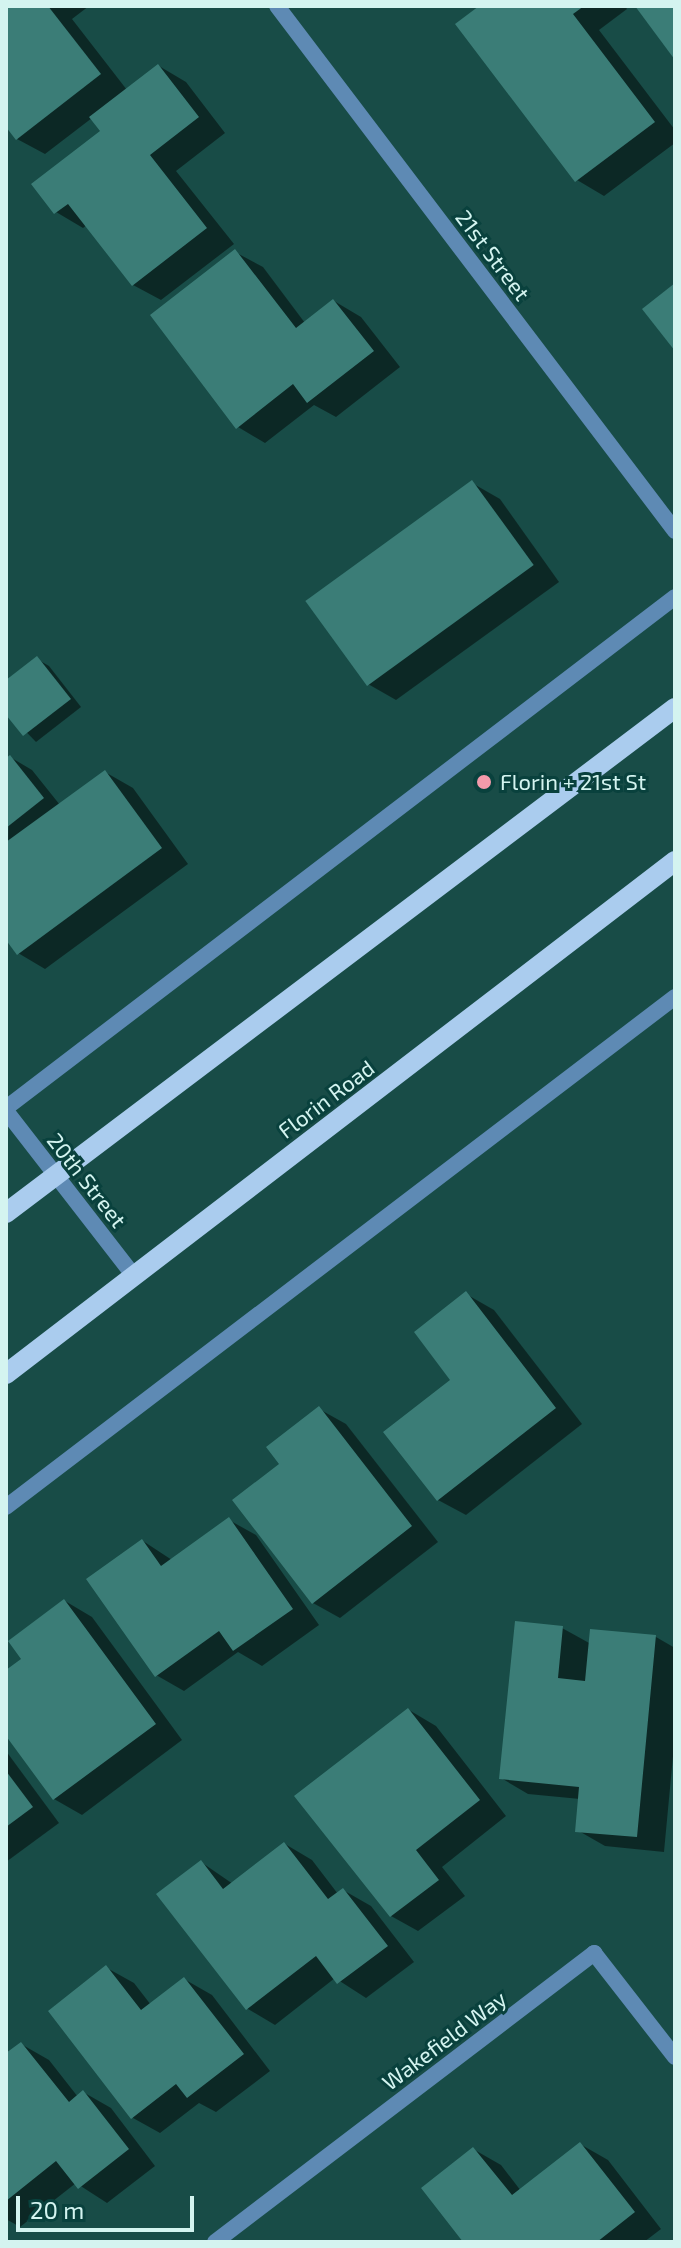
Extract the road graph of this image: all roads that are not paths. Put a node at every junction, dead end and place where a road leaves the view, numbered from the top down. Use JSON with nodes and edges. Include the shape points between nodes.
{"nodes":[{"id":1,"x":282,"y":8,"type":"edge"},
{"id":2,"x":675,"y":531,"type":"edge"},
{"id":3,"x":675,"y":597,"type":"edge"},
{"id":4,"x":675,"y":708,"type":"edge"},
{"id":5,"x":675,"y":861,"type":"edge"},
{"id":6,"x":675,"y":997,"type":"edge"},
{"id":7,"x":6,"y":1110,"type":"edge"},
{"id":8,"x":55,"y":1175,"type":"junction"},
{"id":9,"x":6,"y":1213,"type":"edge"},
{"id":10,"x":134,"y":1276,"type":"junction"},
{"id":11,"x":6,"y":1374,"type":"edge"},
{"id":12,"x":6,"y":1507,"type":"edge"},
{"id":13,"x":675,"y":2057,"type":"edge"},
{"id":14,"x":215,"y":2242,"type":"edge"}],
"edges":[{"from":1,"to":2,"type":"street","name":"21st Street"},
{"from":3,"to":7,"type":"street"},
{"from":4,"to":8,"type":"main road"},
{"from":5,"to":10,"type":"main road","name":"Florin Road"},
{"from":6,"to":12,"type":"street"},
{"from":7,"to":8,"type":"street","name":"20th Street"},
{"from":8,"to":9,"type":"main road"},
{"from":8,"to":10,"type":"street","name":"20th Street"},
{"from":10,"to":11,"type":"main road","name":"Florin Road"},
{"from":13,"to":14,"type":"street","name":"Wakefield Way","via":[[594,1953]]}]}
